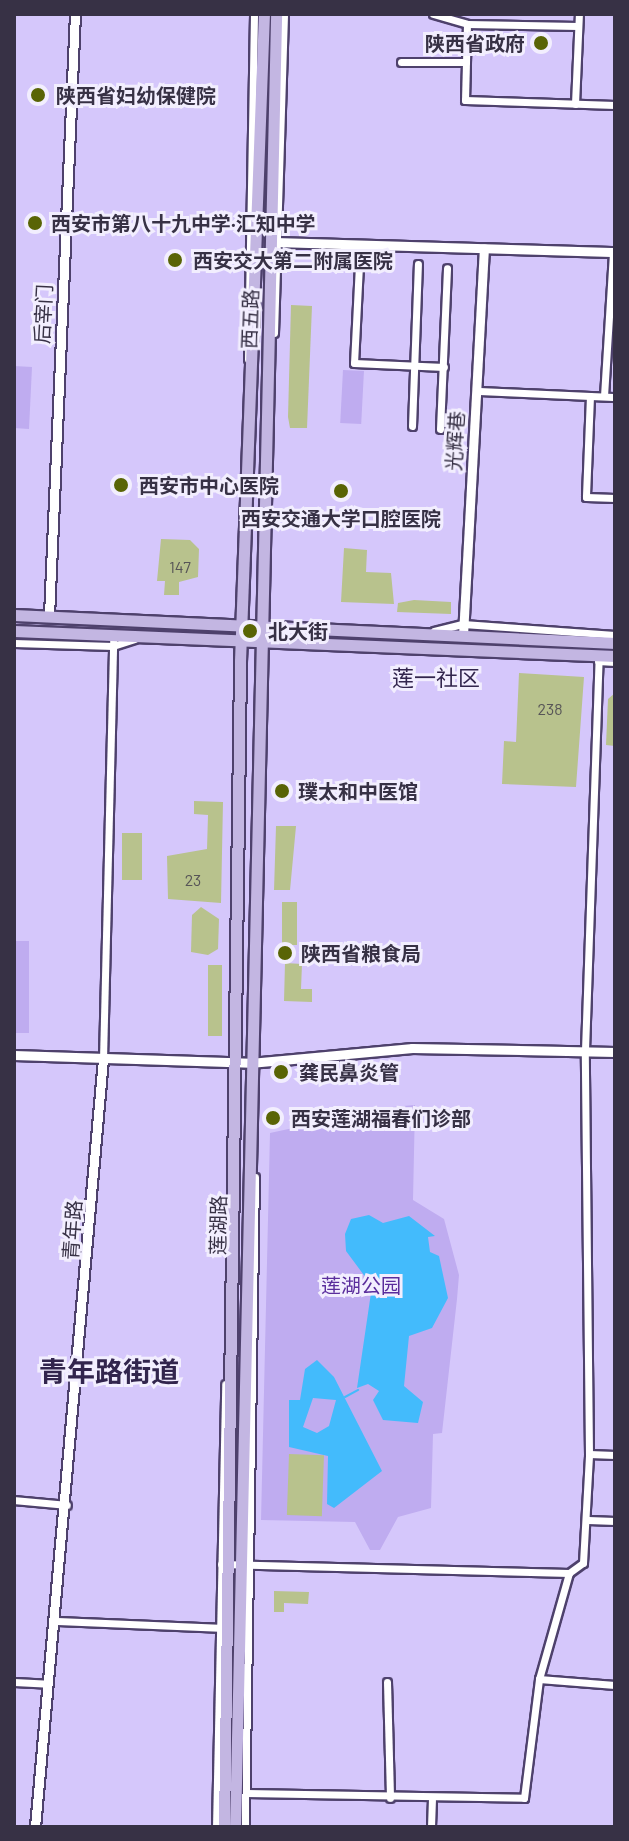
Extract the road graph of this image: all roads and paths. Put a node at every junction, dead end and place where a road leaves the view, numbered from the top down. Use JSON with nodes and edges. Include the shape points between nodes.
{"nodes":[{"id":1,"x":75,"y":14,"type":"edge"},
{"id":2,"x":254,"y":14,"type":"edge"},
{"id":3,"x":264,"y":14,"type":"edge"},
{"id":4,"x":276,"y":14,"type":"edge"},
{"id":5,"x":284,"y":14,"type":"edge"},
{"id":6,"x":433,"y":14,"type":"edge"},
{"id":7,"x":579,"y":14,"type":"edge"},
{"id":8,"x":467,"y":24,"type":"junction"},
{"id":9,"x":578,"y":26,"type":"junction"},
{"id":10,"x":401,"y":62,"type":"dead end"},
{"id":11,"x":466,"y":62,"type":"junction"},
{"id":12,"x":575,"y":104,"type":"junction"},
{"id":13,"x":615,"y":105,"type":"edge"},
{"id":14,"x":274,"y":242,"type":"junction"},
{"id":15,"x":360,"y":245,"type":"junction"},
{"id":16,"x":484,"y":249,"type":"junction"},
{"id":17,"x":614,"y":252,"type":"edge"},
{"id":18,"x":418,"y":264,"type":"dead end"},
{"id":19,"x":447,"y":268,"type":"dead end"},
{"id":20,"x":415,"y":367,"type":"junction"},
{"id":21,"x":444,"y":367,"type":"junction"},
{"id":22,"x":252,"y":371,"type":"junction"},
{"id":23,"x":477,"y":391,"type":"junction"},
{"id":24,"x":590,"y":396,"type":"junction"},
{"id":25,"x":604,"y":396,"type":"junction"},
{"id":26,"x":615,"y":397,"type":"edge"},
{"id":27,"x":412,"y":426,"type":"dead end"},
{"id":28,"x":440,"y":429,"type":"dead end"},
{"id":29,"x":615,"y":498,"type":"edge"},
{"id":30,"x":14,"y":615,"type":"edge"},
{"id":31,"x":49,"y":616,"type":"junction"},
{"id":32,"x":242,"y":624,"type":"junction"},
{"id":33,"x":261,"y":625,"type":"junction"},
{"id":34,"x":463,"y":630,"type":"junction"},
{"id":35,"x":14,"y":631,"type":"edge"},
{"id":36,"x":615,"y":635,"type":"edge"},
{"id":37,"x":113,"y":640,"type":"junction"},
{"id":38,"x":241,"y":640,"type":"junction"},
{"id":39,"x":260,"y":641,"type":"junction"},
{"id":40,"x":14,"y":643,"type":"edge"},
{"id":41,"x":615,"y":643,"type":"edge"},
{"id":42,"x":599,"y":658,"type":"junction"},
{"id":43,"x":615,"y":659,"type":"edge"},
{"id":44,"x":585,"y":1050,"type":"junction"},
{"id":45,"x":615,"y":1052,"type":"edge"},
{"id":46,"x":14,"y":1055,"type":"edge"},
{"id":47,"x":103,"y":1059,"type":"junction"},
{"id":48,"x":233,"y":1063,"type":"junction"},
{"id":49,"x":250,"y":1063,"type":"junction"},
{"id":50,"x":589,"y":1454,"type":"junction"},
{"id":51,"x":615,"y":1455,"type":"edge"},
{"id":52,"x":14,"y":1500,"type":"edge"},
{"id":53,"x":67,"y":1505,"type":"junction"},
{"id":54,"x":588,"y":1520,"type":"junction"},
{"id":55,"x":615,"y":1521,"type":"edge"},
{"id":56,"x":235,"y":1565,"type":"junction"},
{"id":57,"x":569,"y":1573,"type":"junction"},
{"id":58,"x":55,"y":1621,"type":"junction"},
{"id":59,"x":234,"y":1628,"type":"junction"},
{"id":60,"x":539,"y":1679,"type":"junction"},
{"id":61,"x":14,"y":1682,"type":"edge"},
{"id":62,"x":387,"y":1682,"type":"dead end"},
{"id":63,"x":48,"y":1684,"type":"junction"},
{"id":64,"x":615,"y":1685,"type":"edge"},
{"id":65,"x":246,"y":1793,"type":"junction"},
{"id":66,"x":390,"y":1798,"type":"junction"},
{"id":67,"x":432,"y":1800,"type":"junction"},
{"id":68,"x":35,"y":1827,"type":"edge"},
{"id":69,"x":216,"y":1827,"type":"edge"},
{"id":70,"x":224,"y":1827,"type":"edge"},
{"id":71,"x":235,"y":1827,"type":"edge"},
{"id":72,"x":245,"y":1827,"type":"edge"},
{"id":73,"x":431,"y":1827,"type":"edge"}],
"edges":[{"from":1,"to":31,"type":"street","name":"后宰门"},
{"from":2,"to":22,"type":"street","via":[[245,348]]},
{"from":3,"to":22,"type":"main road","name":"西五路"},
{"from":4,"to":14,"type":"main road","name":"西五路"},
{"from":5,"to":14,"type":"street"},
{"from":6,"to":8,"type":"street"},
{"from":7,"to":9,"type":"street"},
{"from":8,"to":9,"type":"street"},
{"from":8,"to":11,"type":"street"},
{"from":9,"to":12,"type":"street"},
{"from":10,"to":11,"type":"street"},
{"from":11,"to":12,"type":"street","via":[[465,100]]},
{"from":12,"to":13,"type":"street"},
{"from":14,"to":15,"type":"street"},
{"from":14,"to":33,"type":"main road","name":"西五路"},
{"from":15,"to":16,"type":"street"},
{"from":15,"to":20,"type":"street","via":[[354,363]]},
{"from":16,"to":17,"type":"street"},
{"from":16,"to":23,"type":"street","name":"光辉巷"},
{"from":17,"to":25,"type":"street"},
{"from":18,"to":20,"type":"street"},
{"from":19,"to":21,"type":"street"},
{"from":20,"to":21,"type":"street"},
{"from":20,"to":27,"type":"street"},
{"from":21,"to":28,"type":"street"},
{"from":22,"to":32,"type":"main road","name":"西五路"},
{"from":23,"to":24,"type":"street"},
{"from":23,"to":34,"type":"street","name":"光辉巷"},
{"from":24,"to":25,"type":"street"},
{"from":24,"to":29,"type":"street","via":[[586,497]]},
{"from":25,"to":26,"type":"street"},
{"from":30,"to":31,"type":"main road"},
{"from":31,"to":32,"type":"main road"},
{"from":32,"to":33,"type":"main road"},
{"from":32,"to":38,"type":"main road","name":"莲湖路"},
{"from":33,"to":34,"type":"main road","via":[[424,634]]},
{"from":33,"to":39,"type":"main road","name":"莲湖路"},
{"from":34,"to":36,"type":"street"},
{"from":34,"to":41,"type":"main road"},
{"from":35,"to":37,"type":"main road"},
{"from":37,"to":38,"type":"main road"},
{"from":37,"to":40,"type":"street"},
{"from":37,"to":47,"type":"street","name":"青年路"},
{"from":38,"to":39,"type":"main road"},
{"from":38,"to":48,"type":"main road","name":"莲湖路"},
{"from":39,"to":42,"type":"main road"},
{"from":39,"to":49,"type":"main road","name":"莲湖路"},
{"from":42,"to":43,"type":"main road"},
{"from":42,"to":44,"type":"street"},
{"from":44,"to":45,"type":"street"},
{"from":44,"to":49,"type":"street","via":[[386,1049]]},
{"from":44,"to":50,"type":"street"},
{"from":46,"to":47,"type":"street"},
{"from":47,"to":48,"type":"street"},
{"from":47,"to":53,"type":"street","name":"青年路"},
{"from":48,"to":49,"type":"street"},
{"from":48,"to":56,"type":"main road","name":"莲湖路"},
{"from":49,"to":56,"type":"main road","name":"莲湖路"},
{"from":50,"to":51,"type":"street"},
{"from":50,"to":54,"type":"street"},
{"from":52,"to":53,"type":"street"},
{"from":53,"to":58,"type":"street","name":"青年路"},
{"from":54,"to":55,"type":"street"},
{"from":54,"to":57,"type":"street","via":[[583,1563]]},
{"from":56,"to":57,"type":"street"},
{"from":56,"to":59,"type":"main road","name":"莲湖路"},
{"from":56,"to":59,"type":"street"},
{"from":57,"to":60,"type":"street"},
{"from":58,"to":59,"type":"street"},
{"from":58,"to":63,"type":"street","name":"青年路"},
{"from":59,"to":65,"type":"street"},
{"from":59,"to":69,"type":"street"},
{"from":59,"to":70,"type":"main road","name":"莲湖路"},
{"from":59,"to":71,"type":"main road","name":"莲湖路"},
{"from":60,"to":64,"type":"street"},
{"from":60,"to":67,"type":"street","via":[[524,1798]]},
{"from":61,"to":63,"type":"street"},
{"from":62,"to":66,"type":"street"},
{"from":63,"to":68,"type":"street","name":"青年路"},
{"from":65,"to":66,"type":"street"},
{"from":65,"to":72,"type":"street"},
{"from":66,"to":67,"type":"street"},
{"from":67,"to":73,"type":"street"}]}
